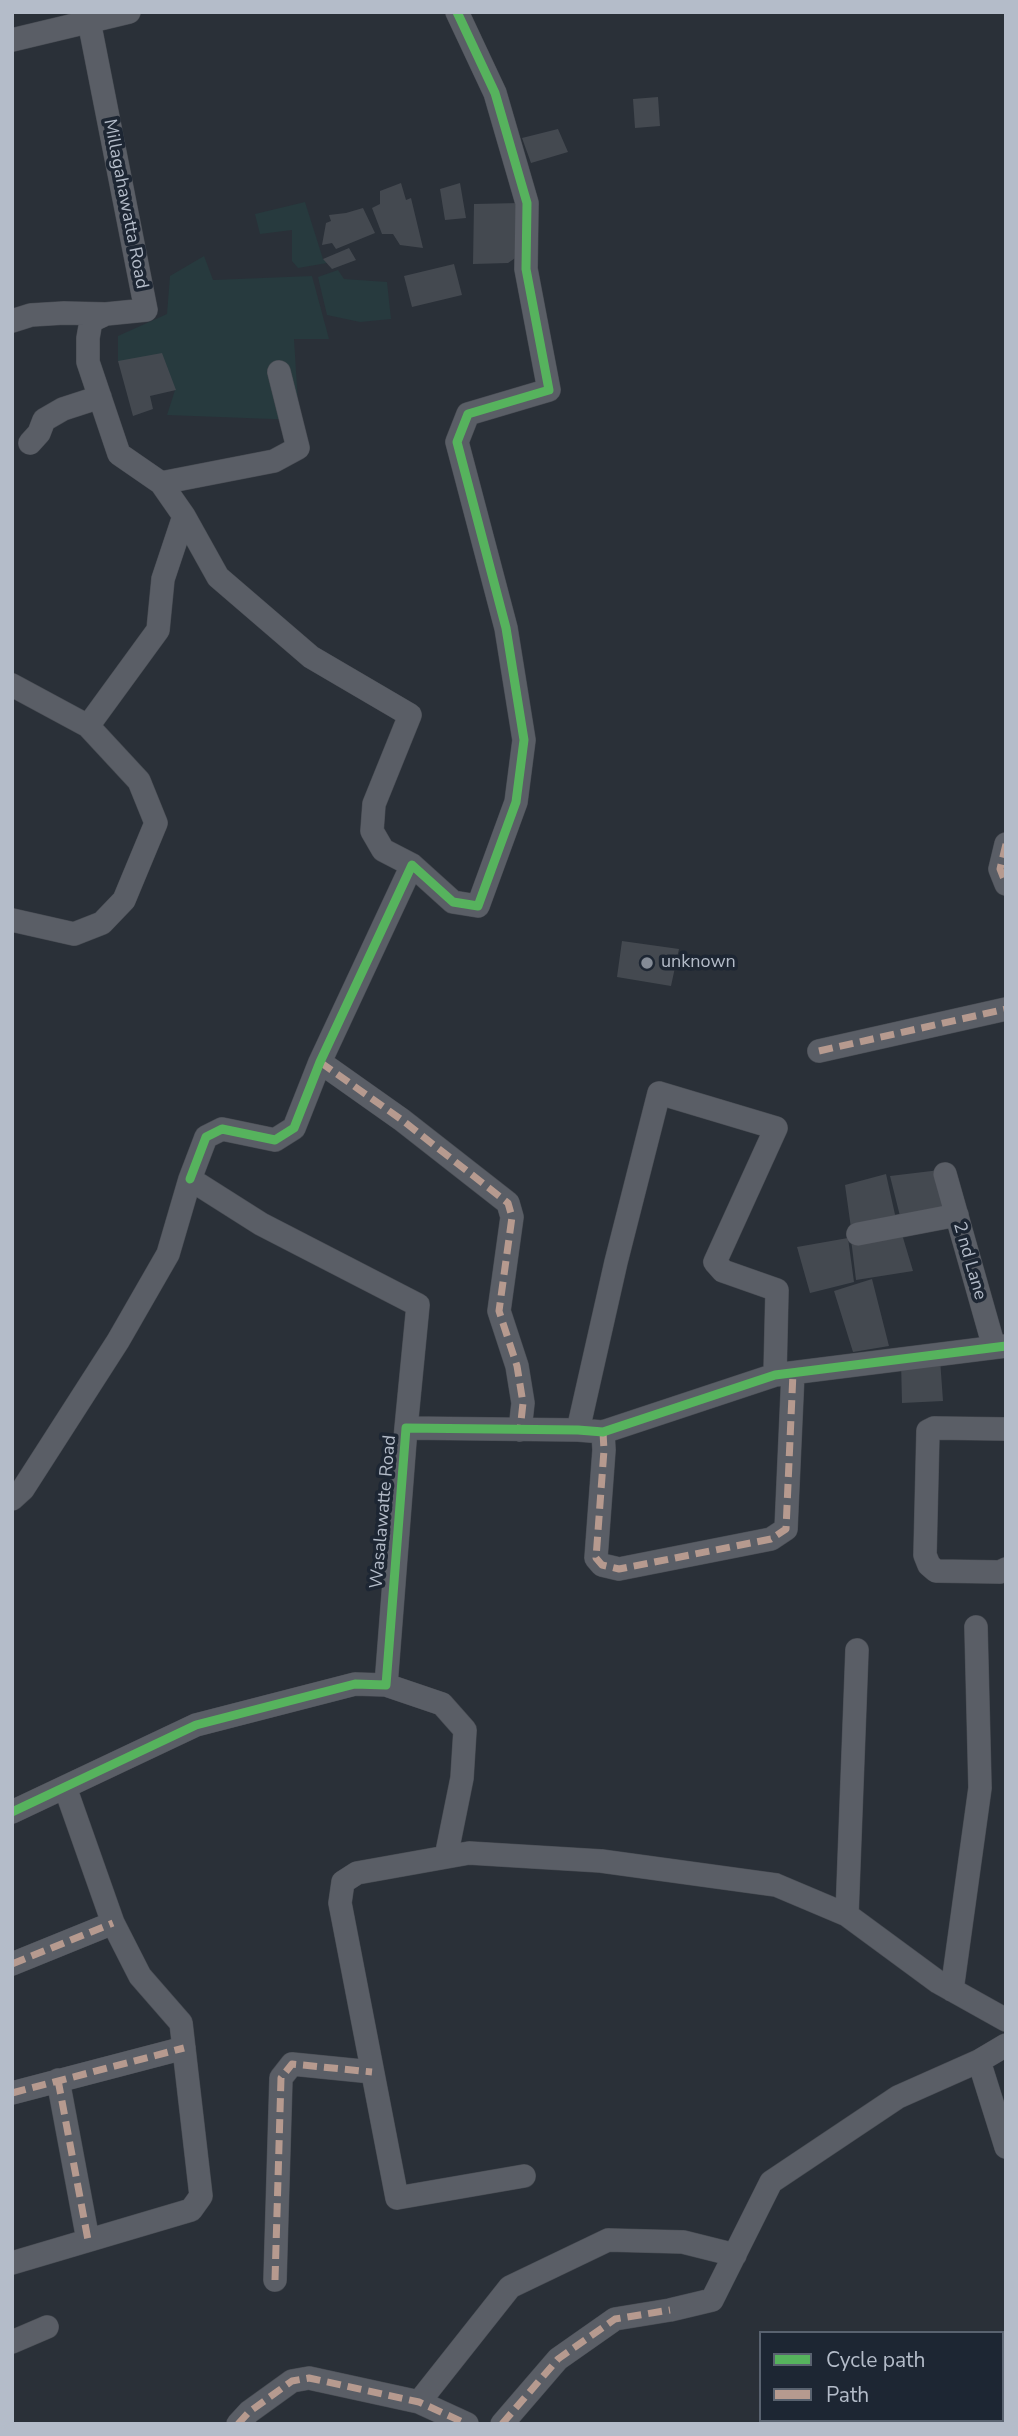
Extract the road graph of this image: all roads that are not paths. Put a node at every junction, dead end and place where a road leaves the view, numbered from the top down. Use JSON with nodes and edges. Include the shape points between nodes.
{"nodes":[{"id":1,"x":129,"y":12,"type":"edge"},
{"id":2,"x":457,"y":12,"type":"edge"},
{"id":3,"x":89,"y":21,"type":"junction"},
{"id":4,"x":12,"y":40,"type":"edge"},
{"id":5,"x":106,"y":314,"type":"junction"},
{"id":6,"x":12,"y":321,"type":"edge"},
{"id":7,"x":279,"y":372,"type":"dead end"},
{"id":8,"x":100,"y":397,"type":"junction"},
{"id":9,"x":30,"y":443,"type":"dead end"},
{"id":10,"x":161,"y":483,"type":"junction"},
{"id":11,"x":184,"y":516,"type":"junction"},
{"id":12,"x":12,"y":685,"type":"edge"},
{"id":13,"x":88,"y":726,"type":"junction"},
{"id":14,"x":1006,"y":844,"type":"edge"},
{"id":15,"x":412,"y":865,"type":"junction"},
{"id":16,"x":1006,"y":884,"type":"edge"},
{"id":17,"x":12,"y":920,"type":"edge"},
{"id":18,"x":1006,"y":1009,"type":"edge"},
{"id":19,"x":819,"y":1051,"type":"dead end"},
{"id":20,"x":320,"y":1062,"type":"junction"},
{"id":21,"x":945,"y":1174,"type":"dead end"},
{"id":22,"x":190,"y":1180,"type":"junction"},
{"id":23,"x":957,"y":1215,"type":"junction"},
{"id":24,"x":858,"y":1234,"type":"dead end"},
{"id":25,"x":1000,"y":1347,"type":"edge"},
{"id":26,"x":784,"y":1374,"type":"junction"},
{"id":27,"x":406,"y":1428,"type":"junction"},
{"id":28,"x":1006,"y":1429,"type":"edge"},
{"id":29,"x":520,"y":1430,"type":"junction"},
{"id":30,"x":578,"y":1430,"type":"junction"},
{"id":31,"x":603,"y":1432,"type":"junction"},
{"id":32,"x":12,"y":1499,"type":"edge"},
{"id":33,"x":1006,"y":1569,"type":"edge"},
{"id":34,"x":975,"y":1627,"type":"dead end"},
{"id":35,"x":857,"y":1650,"type":"dead end"},
{"id":36,"x":386,"y":1685,"type":"junction"},
{"id":37,"x":65,"y":1787,"type":"junction"},
{"id":38,"x":12,"y":1812,"type":"edge"},
{"id":39,"x":446,"y":1857,"type":"junction"},
{"id":40,"x":847,"y":1915,"type":"junction"},
{"id":41,"x":113,"y":1923,"type":"junction"},
{"id":42,"x":12,"y":1964,"type":"edge"},
{"id":43,"x":952,"y":1990,"type":"junction"},
{"id":44,"x":1006,"y":2020,"type":"edge"},
{"id":45,"x":1006,"y":2045,"type":"edge"},
{"id":46,"x":184,"y":2048,"type":"junction"},
{"id":47,"x":979,"y":2061,"type":"junction"},
{"id":48,"x":372,"y":2072,"type":"junction"},
{"id":49,"x":58,"y":2080,"type":"junction"},
{"id":50,"x":12,"y":2093,"type":"edge"},
{"id":51,"x":1006,"y":2147,"type":"edge"},
{"id":52,"x":524,"y":2176,"type":"dead end"},
{"id":53,"x":88,"y":2240,"type":"junction"},
{"id":54,"x":735,"y":2255,"type":"junction"},
{"id":55,"x":12,"y":2263,"type":"edge"},
{"id":56,"x":275,"y":2280,"type":"dead end"},
{"id":57,"x":47,"y":2327,"type":"dead end"},
{"id":58,"x":12,"y":2342,"type":"edge"},
{"id":59,"x":419,"y":2402,"type":"junction"},
{"id":60,"x":238,"y":2424,"type":"edge"},
{"id":61,"x":467,"y":2424,"type":"edge"},
{"id":62,"x":502,"y":2424,"type":"edge"}],
"edges":[{"from":1,"to":3,"type":"street"},
{"from":2,"to":15,"type":"street","via":[[495,93],[527,203],[526,269],[549,390],[468,414],[457,442],[506,628],[524,740],[516,802],[478,906],[453,902]]},
{"from":3,"to":4,"type":"street"},
{"from":3,"to":5,"type":"street","name":"Millagahawatta Road","via":[[146,310]]},
{"from":5,"to":6,"type":"street","via":[[31,315]]},
{"from":5,"to":8,"type":"street","via":[[91,321],[88,338],[88,362]]},
{"from":7,"to":10,"type":"street","via":[[298,448],[274,461]]},
{"from":8,"to":9,"type":"street","via":[[63,408],[44,420]]},
{"from":8,"to":10,"type":"street","via":[[119,454]]},
{"from":10,"to":11,"type":"street"},
{"from":11,"to":13,"type":"street","via":[[163,579],[158,630]]},
{"from":11,"to":15,"type":"street","via":[[218,577],[311,657],[410,715],[374,804],[372,831],[383,850]]},
{"from":12,"to":13,"type":"street"},
{"from":13,"to":17,"type":"street","via":[[139,780],[156,823],[124,900],[102,923],[74,934]]},
{"from":14,"to":16,"type":"street","via":[[1000,869]]},
{"from":15,"to":20,"type":"street"},
{"from":18,"to":19,"type":"street"},
{"from":20,"to":22,"type":"street","via":[[294,1128],[275,1140],[222,1129],[206,1138]]},
{"from":20,"to":29,"type":"street","via":[[508,1203],[512,1217],[499,1311],[517,1366],[523,1403]]},
{"from":21,"to":23,"type":"street","name":"2 nd Lane"},
{"from":22,"to":27,"type":"street","via":[[261,1224],[418,1306]]},
{"from":22,"to":32,"type":"street","via":[[162,1265],[104,1364]]},
{"from":23,"to":24,"type":"street"},
{"from":23,"to":25,"type":"street","name":"2 nd Lane"},
{"from":25,"to":26,"type":"street","name":"Wasalawatte Road"},
{"from":26,"to":30,"type":"street","via":[[777,1290],[723,1271],[715,1262],[776,1128],[659,1093]]},
{"from":26,"to":31,"type":"street","name":"Wasalawatte Road"},
{"from":26,"to":31,"type":"street","via":[[786,1530],[771,1539],[619,1569],[602,1565],[596,1559]]},
{"from":27,"to":29,"type":"street","name":"Wasalawatte Road"},
{"from":27,"to":36,"type":"street","name":"Wasalawatte Road"},
{"from":28,"to":33,"type":"street","via":[[928,1431],[925,1555],[936,1571]]},
{"from":29,"to":30,"type":"street","name":"Wasalawatte Road"},
{"from":30,"to":31,"type":"street","name":"Wasalawatte Road"},
{"from":34,"to":43,"type":"street","via":[[980,1788]]},
{"from":35,"to":40,"type":"street"},
{"from":36,"to":37,"type":"street","via":[[355,1684],[196,1725]]},
{"from":36,"to":39,"type":"street","via":[[442,1704],[465,1730],[462,1778]]},
{"from":37,"to":38,"type":"street"},
{"from":37,"to":41,"type":"street"},
{"from":39,"to":40,"type":"street","via":[[468,1853],[601,1861],[776,1885]]},
{"from":39,"to":48,"type":"street","via":[[357,1873],[343,1882],[340,1903]]},
{"from":40,"to":43,"type":"street"},
{"from":41,"to":42,"type":"street"},
{"from":41,"to":46,"type":"street","via":[[139,1976],[181,2023]]},
{"from":43,"to":44,"type":"street"},
{"from":45,"to":47,"type":"street"},
{"from":46,"to":49,"type":"street"},
{"from":46,"to":53,"type":"street","via":[[201,2196],[191,2210]]},
{"from":47,"to":51,"type":"street"},
{"from":47,"to":54,"type":"street","via":[[898,2098],[771,2182]]},
{"from":48,"to":52,"type":"street","via":[[397,2198]]},
{"from":48,"to":56,"type":"street","via":[[292,2064],[281,2078]]},
{"from":49,"to":50,"type":"street"},
{"from":49,"to":53,"type":"street"},
{"from":53,"to":55,"type":"street"},
{"from":54,"to":59,"type":"street","via":[[683,2242],[608,2240],[510,2287]]},
{"from":54,"to":62,"type":"street","via":[[712,2300],[615,2319],[558,2358]]},
{"from":57,"to":58,"type":"street"},
{"from":59,"to":60,"type":"street","via":[[309,2378],[292,2381]]},
{"from":59,"to":61,"type":"street"}]}
